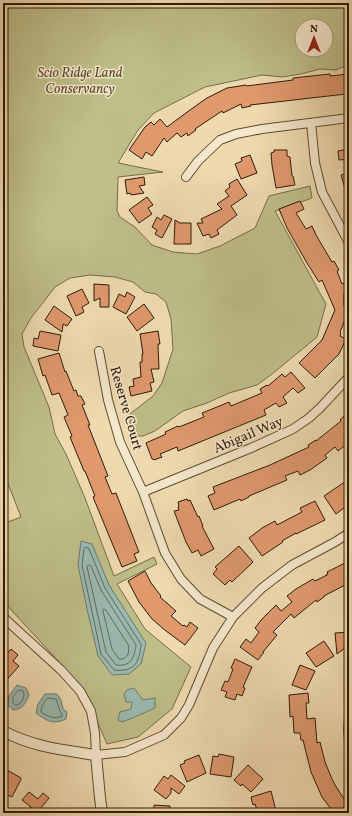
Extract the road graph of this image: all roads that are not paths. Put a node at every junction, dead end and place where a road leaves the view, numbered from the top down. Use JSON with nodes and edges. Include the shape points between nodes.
{"nodes":[{"id":1,"x":349,"y":118,"type":"edge"},
{"id":2,"x":311,"y":123,"type":"junction"},
{"id":3,"x":186,"y":177,"type":"dead end"},
{"id":4,"x":349,"y":243,"type":"edge"},
{"id":5,"x":99,"y":352,"type":"dead end"},
{"id":6,"x":349,"y":377,"type":"edge"},
{"id":7,"x":143,"y":492,"type":"junction"},
{"id":8,"x":349,"y":533,"type":"edge"},
{"id":9,"x":3,"y":615,"type":"edge"},
{"id":10,"x":233,"y":617,"type":"junction"},
{"id":11,"x":349,"y":717,"type":"edge"},
{"id":12,"x":3,"y":731,"type":"edge"},
{"id":13,"x":349,"y":739,"type":"edge"},
{"id":14,"x":96,"y":755,"type":"junction"},
{"id":15,"x":102,"y":813,"type":"edge"}],
"edges":[{"from":1,"to":2,"type":"street"},
{"from":2,"to":3,"type":"street","via":[[262,129],[220,140]]},
{"from":2,"to":4,"type":"street","via":[[315,163],[322,192]]},
{"from":5,"to":7,"type":"street","name":"Reserve Court","via":[[108,400],[120,442]]},
{"from":6,"to":7,"type":"street","name":"Abigail Way","via":[[320,408],[293,429]]},
{"from":7,"to":10,"type":"street","name":"Reserve Court","via":[[165,553],[181,579],[200,598]]},
{"from":8,"to":10,"type":"street","via":[[292,565],[262,588]]},
{"from":9,"to":14,"type":"street","via":[[80,691],[90,711]]},
{"from":10,"to":14,"type":"street","via":[[213,648],[181,718],[164,735],[125,752]]},
{"from":11,"to":13,"type":"street"},
{"from":12,"to":14,"type":"street","via":[[39,746]]},
{"from":14,"to":15,"type":"street"}]}
